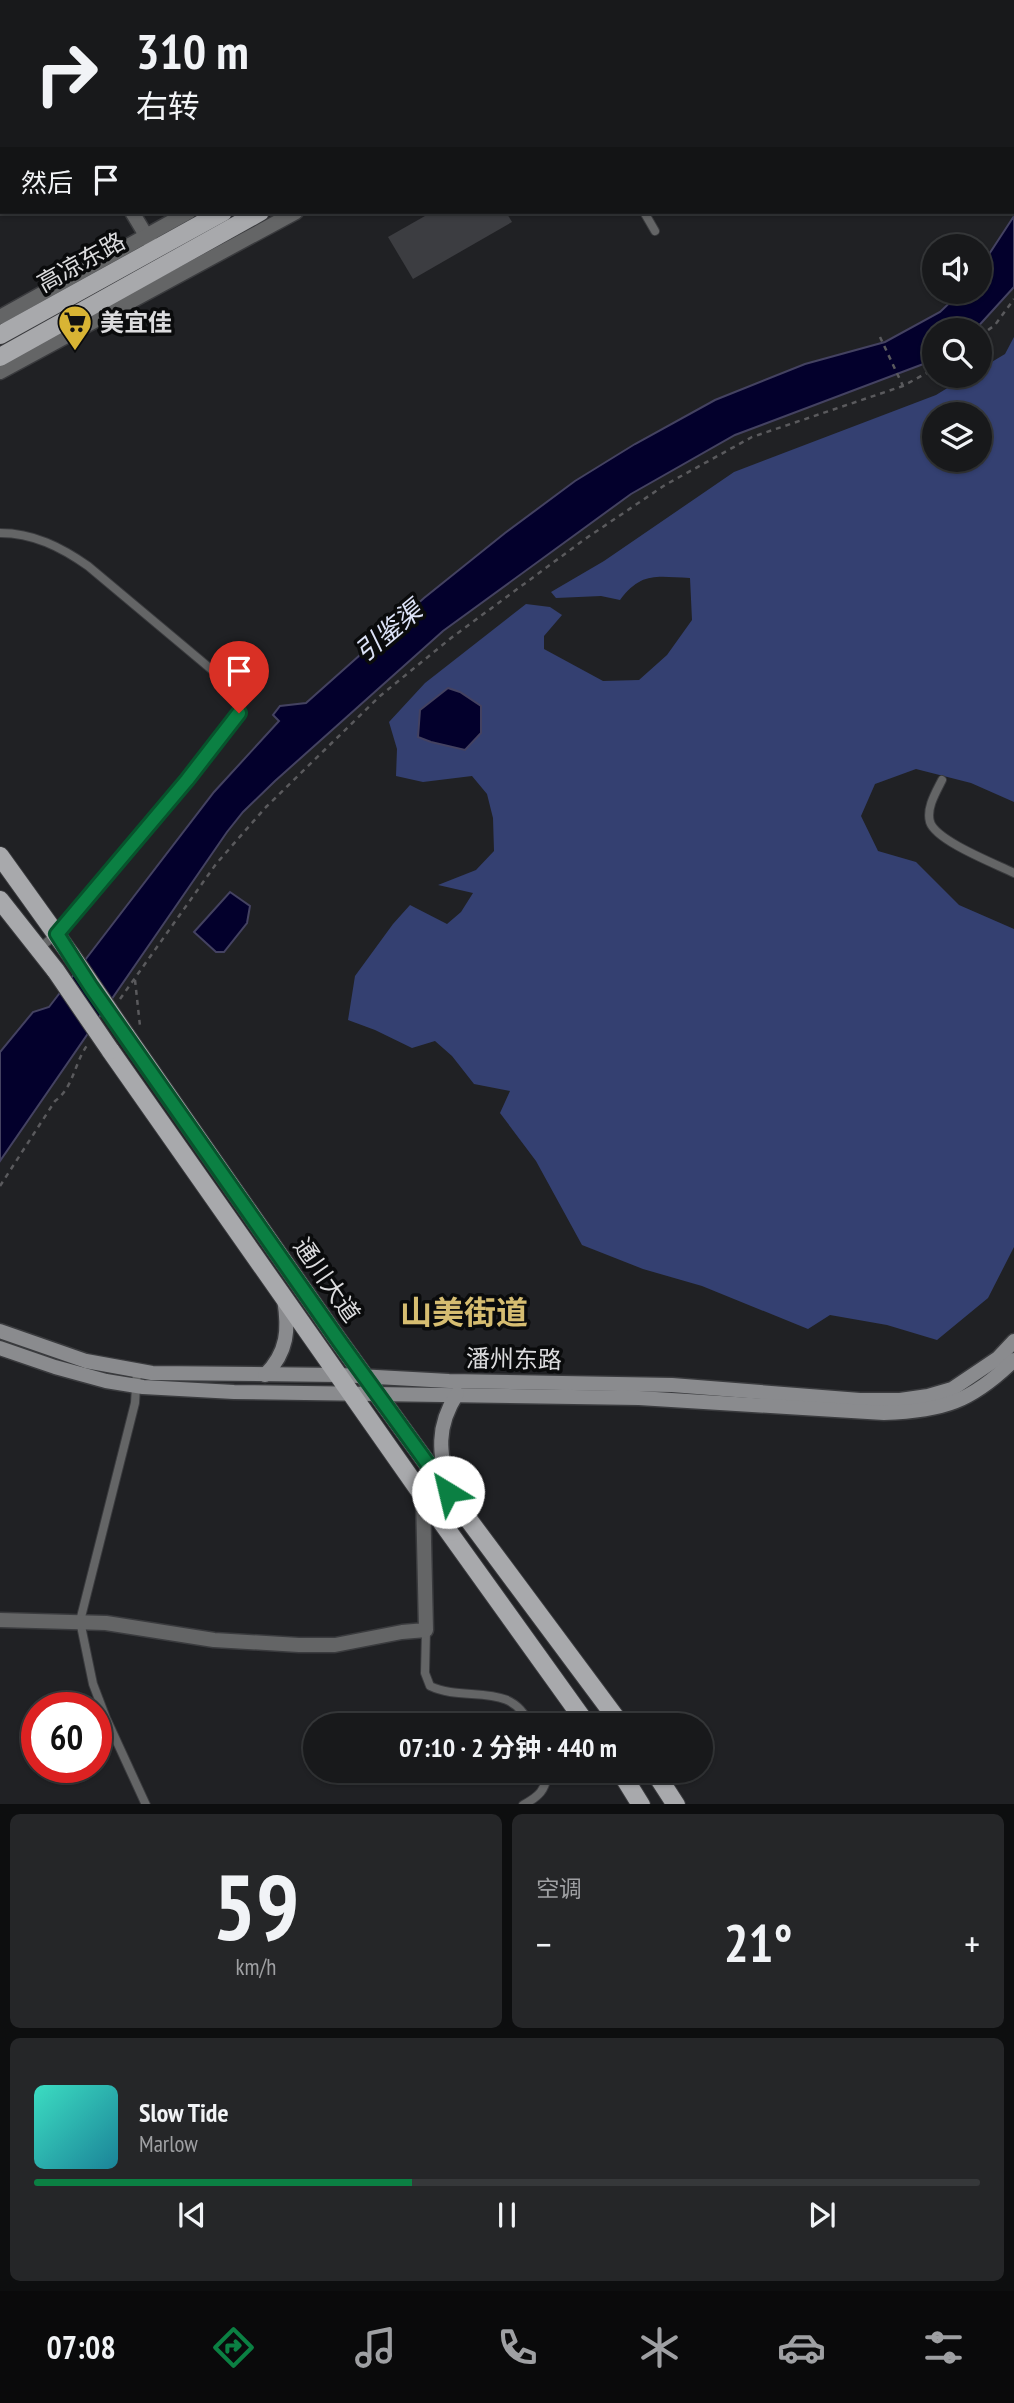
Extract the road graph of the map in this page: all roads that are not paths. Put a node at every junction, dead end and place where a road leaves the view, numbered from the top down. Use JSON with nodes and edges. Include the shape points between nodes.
{"nodes":[{"id":1,"x":133,"y":214,"type":"edge"},
{"id":2,"x":186,"y":214,"type":"edge"},
{"id":3,"x":218,"y":214,"type":"edge"},
{"id":4,"x":288,"y":214,"type":"edge"},
{"id":5,"x":645,"y":214,"type":"edge"},
{"id":6,"x":254,"y":222,"type":"edge"},
{"id":7,"x":655,"y":230,"type":"dead end"},
{"id":8,"x":150,"y":243,"type":"junction"},
{"id":9,"x":0,"y":317,"type":"edge"},
{"id":10,"x":86,"y":317,"type":"junction"},
{"id":11,"x":0,"y":335,"type":"edge"},
{"id":12,"x":0,"y":357,"type":"edge"},
{"id":13,"x":0,"y":372,"type":"edge"},
{"id":14,"x":0,"y":533,"type":"edge"},
{"id":15,"x":942,"y":780,"type":"dead end"},
{"id":16,"x":0,"y":856,"type":"edge"},
{"id":17,"x":1014,"y":873,"type":"edge"},
{"id":18,"x":0,"y":900,"type":"edge"},
{"id":19,"x":57,"y":934,"type":"junction"},
{"id":20,"x":38,"y":949,"type":"junction"},
{"id":21,"x":284,"y":1298,"type":"junction"},
{"id":22,"x":0,"y":1331,"type":"edge"},
{"id":23,"x":1014,"y":1341,"type":"edge"},
{"id":24,"x":0,"y":1348,"type":"edge"},
{"id":25,"x":1014,"y":1360,"type":"edge"},
{"id":26,"x":265,"y":1375,"type":"junction"},
{"id":27,"x":340,"y":1375,"type":"junction"},
{"id":28,"x":365,"y":1377,"type":"junction"},
{"id":29,"x":137,"y":1379,"type":"junction"},
{"id":30,"x":353,"y":1394,"type":"junction"},
{"id":31,"x":377,"y":1395,"type":"junction"},
{"id":32,"x":457,"y":1395,"type":"junction"},
{"id":33,"x":448,"y":1492,"type":"junction"},
{"id":34,"x":423,"y":1496,"type":"junction"},
{"id":35,"x":471,"y":1521,"type":"junction"},
{"id":36,"x":453,"y":1536,"type":"junction"},
{"id":37,"x":0,"y":1620,"type":"edge"},
{"id":38,"x":80,"y":1621,"type":"junction"},
{"id":39,"x":426,"y":1630,"type":"junction"},
{"id":40,"x":525,"y":1713,"type":"edge"},
{"id":41,"x":579,"y":1713,"type":"edge"},
{"id":42,"x":612,"y":1713,"type":"edge"},
{"id":43,"x":545,"y":1783,"type":"edge"},
{"id":44,"x":628,"y":1783,"type":"edge"},
{"id":45,"x":662,"y":1783,"type":"edge"},
{"id":46,"x":146,"y":1804,"type":"edge"},
{"id":47,"x":523,"y":1804,"type":"edge"},
{"id":48,"x":641,"y":1804,"type":"edge"},
{"id":49,"x":676,"y":1804,"type":"edge"}],
"edges":[{"from":1,"to":8,"type":"street"},
{"from":2,"to":8,"type":"street"},
{"from":3,"to":8,"type":"main road","name":"高凉东路"},
{"from":4,"to":6,"type":"street"},
{"from":5,"to":7,"type":"lane"},
{"from":6,"to":10,"type":"main road","name":"高凉东路"},
{"from":8,"to":9,"type":"street"},
{"from":8,"to":11,"type":"main road","name":"高凉东路"},
{"from":10,"to":12,"type":"main road","name":"高凉东路"},
{"from":10,"to":13,"type":"street"},
{"from":14,"to":19,"type":"lane","via":[[64,549],[236,690],[242,703],[187,780]]},
{"from":15,"to":17,"type":"lane","via":[[930,810],[932,827],[968,852]]},
{"from":16,"to":19,"type":"main road","name":"通川大道"},
{"from":18,"to":20,"type":"main road","name":"通川大道"},
{"from":19,"to":20,"type":"lane"},
{"from":19,"to":28,"type":"main road","name":"通川大道","bridge":true,"via":[[133,1032]]},
{"from":20,"to":21,"type":"main road","name":"通川大道","bridge":true},
{"from":21,"to":26,"type":"main road","via":[[287,1338]]},
{"from":21,"to":27,"type":"main road","name":"通川大道"},
{"from":22,"to":29,"type":"main road","name":"潘州东路"},
{"from":23,"to":28,"type":"main road","name":"潘州东路","via":[[998,1358],[952,1389],[900,1400],[672,1385]]},
{"from":24,"to":29,"type":"main road","name":"潘州东路","via":[[106,1381]]},
{"from":25,"to":32,"type":"main road","name":"潘州东路","via":[[963,1399],[918,1412],[639,1398]]},
{"from":26,"to":27,"type":"main road","name":"潘州东路"},
{"from":26,"to":29,"type":"main road","name":"潘州东路"},
{"from":27,"to":28,"type":"main road","name":"潘州东路"},
{"from":27,"to":30,"type":"main road","name":"通川大道"},
{"from":28,"to":31,"type":"main road","name":"通川大道"},
{"from":29,"to":30,"type":"main road","name":"潘州东路","via":[[220,1391]]},
{"from":29,"to":38,"type":"lane","via":[[135,1403]]},
{"from":30,"to":31,"type":"main road","name":"潘州东路"},
{"from":30,"to":34,"type":"main road","name":"通川大道"},
{"from":31,"to":32,"type":"main road","name":"潘州东路"},
{"from":31,"to":33,"type":"main road","name":"通川大道"},
{"from":32,"to":33,"type":"main road","via":[[440,1433]]},
{"from":33,"to":35,"type":"main road","name":"通川大道"},
{"from":34,"to":36,"type":"main road","name":"通川大道"},
{"from":34,"to":39,"type":"street"},
{"from":35,"to":36,"type":"main road"},
{"from":35,"to":42,"type":"main road","name":"通川大道"},
{"from":36,"to":41,"type":"main road","name":"通川大道"},
{"from":37,"to":38,"type":"street"},
{"from":38,"to":39,"type":"street","via":[[214,1640],[335,1646]]},
{"from":38,"to":46,"type":"lane","via":[[93,1684]]},
{"from":39,"to":40,"type":"lane","via":[[425,1674],[430,1686],[500,1698]]},
{"from":43,"to":47,"type":"lane","via":[[541,1794]]},
{"from":44,"to":48,"type":"main road"},
{"from":45,"to":49,"type":"main road"}]}
